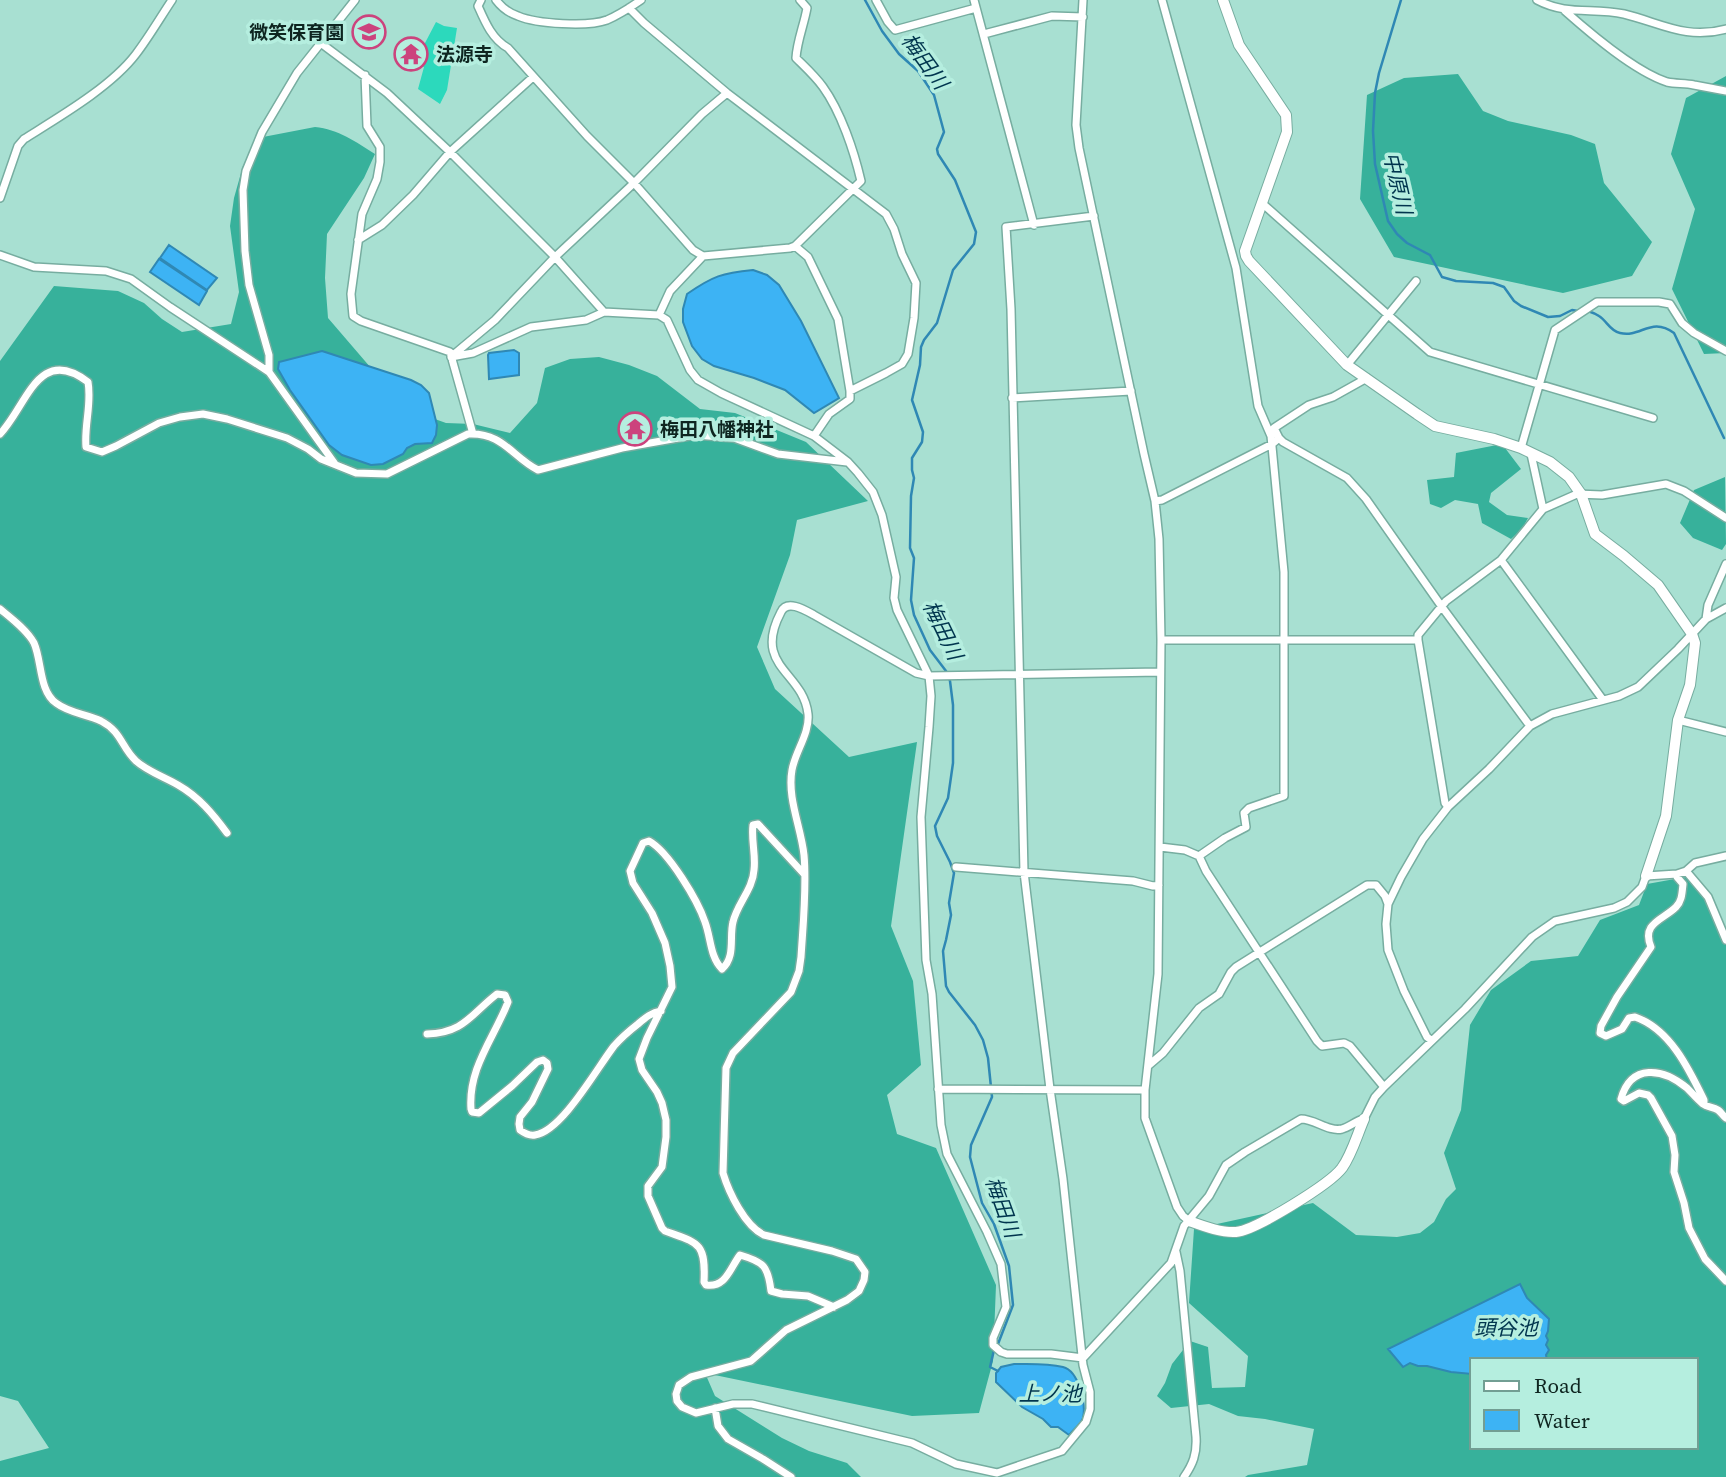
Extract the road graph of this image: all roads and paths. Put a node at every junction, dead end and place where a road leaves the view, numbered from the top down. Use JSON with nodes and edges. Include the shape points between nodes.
{"nodes":[{"id":1,"x":172,"y":0,"type":"edge"},
{"id":2,"x":355,"y":0,"type":"edge"},
{"id":3,"x":481,"y":0,"type":"edge"},
{"id":4,"x":496,"y":0,"type":"edge"},
{"id":5,"x":641,"y":0,"type":"edge"},
{"id":6,"x":800,"y":0,"type":"edge"},
{"id":7,"x":876,"y":0,"type":"edge"},
{"id":8,"x":1083,"y":0,"type":"edge"},
{"id":9,"x":1161,"y":0,"type":"edge"},
{"id":10,"x":1223,"y":0,"type":"edge"},
{"id":11,"x":1537,"y":0,"type":"edge"},
{"id":12,"x":975,"y":4,"type":"edge"},
{"id":13,"x":629,"y":8,"type":"junction"},
{"id":14,"x":1565,"y":10,"type":"junction"},
{"id":15,"x":1083,"y":17,"type":"junction"},
{"id":16,"x":1726,"y":29,"type":"edge"},
{"id":17,"x":984,"y":34,"type":"junction"},
{"id":18,"x":322,"y":44,"type":"junction"},
{"id":19,"x":365,"y":75,"type":"junction"},
{"id":20,"x":533,"y":77,"type":"junction"},
{"id":21,"x":1726,"y":91,"type":"edge"},
{"id":22,"x":727,"y":93,"type":"junction"},
{"id":23,"x":450,"y":152,"type":"junction"},
{"id":24,"x":634,"y":183,"type":"junction"},
{"id":25,"x":853,"y":190,"type":"junction"},
{"id":26,"x":0,"y":198,"type":"edge"},
{"id":27,"x":1263,"y":204,"type":"junction"},
{"id":28,"x":1094,"y":216,"type":"junction"},
{"id":29,"x":1034,"y":225,"type":"junction"},
{"id":30,"x":358,"y":240,"type":"junction"},
{"id":31,"x":795,"y":246,"type":"junction"},
{"id":32,"x":0,"y":255,"type":"edge"},
{"id":33,"x":703,"y":256,"type":"junction"},
{"id":34,"x":555,"y":257,"type":"junction"},
{"id":35,"x":1249,"y":261,"type":"junction"},
{"id":36,"x":1236,"y":268,"type":"junction"},
{"id":37,"x":1416,"y":281,"type":"dead end"},
{"id":38,"x":604,"y":312,"type":"junction"},
{"id":39,"x":659,"y":315,"type":"junction"},
{"id":40,"x":1388,"y":315,"type":"junction"},
{"id":41,"x":1726,"y":351,"type":"edge"},
{"id":42,"x":452,"y":357,"type":"junction"},
{"id":43,"x":1347,"y":365,"type":"junction"},
{"id":44,"x":269,"y":372,"type":"junction"},
{"id":45,"x":1367,"y":378,"type":"junction"},
{"id":46,"x":1540,"y":385,"type":"junction"},
{"id":47,"x":850,"y":391,"type":"junction"},
{"id":48,"x":1130,"y":391,"type":"junction"},
{"id":49,"x":1013,"y":398,"type":"junction"},
{"id":50,"x":1653,"y":418,"type":"dead end"},
{"id":51,"x":0,"y":434,"type":"edge"},
{"id":52,"x":473,"y":434,"type":"junction"},
{"id":53,"x":814,"y":436,"type":"junction"},
{"id":54,"x":1276,"y":441,"type":"junction"},
{"id":55,"x":1521,"y":448,"type":"junction"},
{"id":56,"x":1531,"y":454,"type":"junction"},
{"id":57,"x":848,"y":462,"type":"junction"},
{"id":58,"x":335,"y":465,"type":"junction"},
{"id":59,"x":1581,"y":494,"type":"junction"},
{"id":60,"x":1155,"y":501,"type":"junction"},
{"id":61,"x":1543,"y":509,"type":"junction"},
{"id":62,"x":1726,"y":518,"type":"edge"},
{"id":63,"x":1501,"y":560,"type":"junction"},
{"id":64,"x":1726,"y":564,"type":"edge"},
{"id":65,"x":1442,"y":607,"type":"junction"},
{"id":66,"x":1726,"y":608,"type":"edge"},
{"id":67,"x":0,"y":609,"type":"edge"},
{"id":68,"x":1706,"y":619,"type":"junction"},
{"id":69,"x":1692,"y":634,"type":"junction"},
{"id":70,"x":1284,"y":639,"type":"junction"},
{"id":71,"x":1418,"y":639,"type":"junction"},
{"id":72,"x":1161,"y":640,"type":"junction"},
{"id":73,"x":1160,"y":672,"type":"junction"},
{"id":74,"x":1020,"y":674,"type":"junction"},
{"id":75,"x":929,"y":676,"type":"junction"},
{"id":76,"x":1603,"y":701,"type":"junction"},
{"id":77,"x":1678,"y":720,"type":"junction"},
{"id":78,"x":1530,"y":726,"type":"junction"},
{"id":79,"x":1726,"y":732,"type":"edge"},
{"id":80,"x":1448,"y":807,"type":"junction"},
{"id":81,"x":227,"y":833,"type":"dead end"},
{"id":82,"x":1160,"y":847,"type":"junction"},
{"id":83,"x":1199,"y":856,"type":"junction"},
{"id":84,"x":1726,"y":856,"type":"edge"},
{"id":85,"x":957,"y":867,"type":"dead end"},
{"id":86,"x":1024,"y":872,"type":"junction"},
{"id":87,"x":1686,"y":872,"type":"junction"},
{"id":88,"x":804,"y":874,"type":"junction"},
{"id":89,"x":1677,"y":874,"type":"junction"},
{"id":90,"x":1646,"y":876,"type":"junction"},
{"id":91,"x":1159,"y":885,"type":"junction"},
{"id":92,"x":1388,"y":904,"type":"junction"},
{"id":93,"x":1726,"y":940,"type":"edge"},
{"id":94,"x":1260,"y":953,"type":"junction"},
{"id":95,"x":661,"y":1011,"type":"junction"},
{"id":96,"x":427,"y":1034,"type":"dead end"},
{"id":97,"x":1431,"y":1040,"type":"junction"},
{"id":98,"x":1149,"y":1066,"type":"junction"},
{"id":99,"x":1384,"y":1087,"type":"junction"},
{"id":100,"x":1050,"y":1089,"type":"junction"},
{"id":101,"x":938,"y":1090,"type":"junction"},
{"id":102,"x":1145,"y":1090,"type":"junction"},
{"id":103,"x":1704,"y":1106,"type":"junction"},
{"id":104,"x":1726,"y":1118,"type":"edge"},
{"id":105,"x":1364,"y":1119,"type":"junction"},
{"id":106,"x":1189,"y":1221,"type":"junction"},
{"id":107,"x":1176,"y":1252,"type":"junction"},
{"id":108,"x":1726,"y":1280,"type":"edge"},
{"id":109,"x":834,"y":1307,"type":"junction"},
{"id":110,"x":1083,"y":1358,"type":"junction"},
{"id":111,"x":715,"y":1408,"type":"junction"},
{"id":112,"x":791,"y":1477,"type":"edge"},
{"id":113,"x":1184,"y":1477,"type":"edge"}],
"edges":[{"from":1,"to":26,"type":"street","via":[[127,65],[101,88],[24,139]]},
{"from":2,"to":18,"type":"street"},
{"from":3,"to":20,"type":"street","via":[[478,6],[487,26]]},
{"from":4,"to":13,"type":"street","via":[[520,17],[566,23],[606,20]]},
{"from":5,"to":13,"type":"street"},
{"from":6,"to":25,"type":"street","via":[[807,8],[796,58],[823,87],[843,124],[862,181]]},
{"from":7,"to":12,"type":"street","via":[[895,30]]},
{"from":8,"to":15,"type":"street"},
{"from":9,"to":36,"type":"street"},
{"from":10,"to":27,"type":"street","via":[[1239,45],[1286,115],[1287,132]]},
{"from":11,"to":14,"type":"street"},
{"from":12,"to":17,"type":"street"},
{"from":13,"to":22,"type":"street"},
{"from":14,"to":16,"type":"street","via":[[1622,14],[1681,32]]},
{"from":14,"to":21,"type":"street","via":[[1648,74],[1670,83]]},
{"from":15,"to":17,"type":"street","via":[[1052,16]]},
{"from":15,"to":28,"type":"street","via":[[1076,125]]},
{"from":17,"to":29,"type":"street"},
{"from":18,"to":19,"type":"street"},
{"from":18,"to":44,"type":"street","via":[[297,73],[262,132],[246,170],[245,251]]},
{"from":19,"to":23,"type":"street"},
{"from":19,"to":30,"type":"street","via":[[367,126],[380,147],[380,162]]},
{"from":20,"to":23,"type":"street"},
{"from":20,"to":24,"type":"street"},
{"from":22,"to":24,"type":"street"},
{"from":22,"to":25,"type":"street"},
{"from":23,"to":30,"type":"street","via":[[382,225]]},
{"from":23,"to":34,"type":"street"},
{"from":24,"to":33,"type":"street"},
{"from":24,"to":34,"type":"street"},
{"from":25,"to":31,"type":"street"},
{"from":25,"to":47,"type":"street","via":[[886,214],[916,283],[908,354],[902,364]]},
{"from":27,"to":35,"type":"street","via":[[1245,251]]},
{"from":27,"to":40,"type":"street"},
{"from":28,"to":29,"type":"street"},
{"from":28,"to":48,"type":"street"},
{"from":29,"to":49,"type":"street","via":[[1006,227]]},
{"from":30,"to":42,"type":"street","via":[[353,316],[450,352]]},
{"from":31,"to":33,"type":"street"},
{"from":31,"to":47,"type":"street","via":[[808,257],[838,319]]},
{"from":32,"to":44,"type":"street","via":[[34,268],[106,271],[131,279]]},
{"from":33,"to":39,"type":"street","via":[[670,291]]},
{"from":34,"to":38,"type":"street"},
{"from":34,"to":42,"type":"street"},
{"from":35,"to":36,"type":"street"},
{"from":35,"to":43,"type":"street"},
{"from":36,"to":54,"type":"street","via":[[1258,406]]},
{"from":37,"to":40,"type":"street"},
{"from":38,"to":39,"type":"street"},
{"from":38,"to":42,"type":"street","via":[[586,320],[531,327],[473,353]]},
{"from":39,"to":53,"type":"street","via":[[667,320],[698,380]]},
{"from":40,"to":43,"type":"street"},
{"from":40,"to":46,"type":"street","via":[[1430,352]]},
{"from":41,"to":46,"type":"street","via":[[1682,323],[1670,304],[1597,302],[1555,330]]},
{"from":42,"to":52,"type":"street"},
{"from":43,"to":45,"type":"street"},
{"from":44,"to":58,"type":"street"},
{"from":45,"to":54,"type":"street","via":[[1309,405],[1275,428]]},
{"from":45,"to":55,"type":"street","via":[[1435,426]]},
{"from":46,"to":50,"type":"street"},
{"from":46,"to":55,"type":"street"},
{"from":47,"to":53,"type":"street","via":[[850,399],[829,414]]},
{"from":48,"to":49,"type":"street"},
{"from":48,"to":60,"type":"street"},
{"from":49,"to":74,"type":"street"},
{"from":51,"to":58,"type":"street","via":[[27,391],[46,374],[62,369],[88,382],[86,447],[102,452],[159,423],[202,414],[287,438]]},
{"from":52,"to":57,"type":"street","via":[[498,439],[538,470],[695,435],[734,438],[778,454]]},
{"from":52,"to":58,"type":"street","via":[[387,474],[356,473]]},
{"from":53,"to":57,"type":"street"},
{"from":54,"to":60,"type":"street"},
{"from":54,"to":65,"type":"street","via":[[1347,478]]},
{"from":54,"to":70,"type":"street"},
{"from":55,"to":56,"type":"street"},
{"from":56,"to":59,"type":"street","via":[[1569,477]]},
{"from":56,"to":61,"type":"street"},
{"from":57,"to":75,"type":"street","via":[[873,492],[882,514],[896,577],[897,610]]},
{"from":59,"to":61,"type":"street"},
{"from":59,"to":62,"type":"street","via":[[1666,484]]},
{"from":59,"to":69,"type":"street","via":[[1595,534],[1658,585]]},
{"from":60,"to":72,"type":"street"},
{"from":61,"to":63,"type":"street"},
{"from":63,"to":65,"type":"street"},
{"from":63,"to":76,"type":"street"},
{"from":64,"to":68,"type":"street"},
{"from":65,"to":71,"type":"street"},
{"from":65,"to":78,"type":"street"},
{"from":66,"to":68,"type":"street"},
{"from":67,"to":81,"type":"street","via":[[33,642],[46,690],[54,702],[117,732],[137,762],[198,798]]},
{"from":68,"to":69,"type":"street"},
{"from":69,"to":76,"type":"street","via":[[1638,687]]},
{"from":69,"to":77,"type":"street","via":[[1690,685]]},
{"from":70,"to":71,"type":"street"},
{"from":70,"to":72,"type":"street"},
{"from":70,"to":83,"type":"street","via":[[1284,796],[1249,808],[1244,813],[1245,827]]},
{"from":71,"to":80,"type":"street"},
{"from":72,"to":73,"type":"street"},
{"from":73,"to":74,"type":"street"},
{"from":73,"to":82,"type":"street"},
{"from":74,"to":75,"type":"street"},
{"from":74,"to":86,"type":"street"},
{"from":75,"to":88,"type":"street","via":[[798,607],[781,611],[774,631],[774,655],[808,711],[792,770]]},
{"from":75,"to":101,"type":"street","via":[[921,817],[926,960]]},
{"from":76,"to":78,"type":"street","via":[[1552,714]]},
{"from":77,"to":79,"type":"street"},
{"from":77,"to":90,"type":"street","via":[[1666,816]]},
{"from":78,"to":80,"type":"street"},
{"from":80,"to":92,"type":"street","via":[[1423,839]]},
{"from":82,"to":83,"type":"street"},
{"from":82,"to":91,"type":"street"},
{"from":83,"to":94,"type":"street"},
{"from":84,"to":87,"type":"street","via":[[1695,863]]},
{"from":85,"to":86,"type":"street"},
{"from":86,"to":91,"type":"street"},
{"from":86,"to":100,"type":"street"},
{"from":87,"to":89,"type":"street"},
{"from":87,"to":93,"type":"street","via":[[1708,897]]},
{"from":88,"to":95,"type":"street","via":[[758,824],[753,825],[754,872],[733,922],[731,950],[722,969],[693,897],[656,845],[643,844],[630,871],[666,943],[672,987]]},
{"from":88,"to":109,"type":"street","via":[[801,957],[791,992],[733,1053],[726,1068],[723,1173],[743,1214],[758,1232],[856,1259],[865,1272],[859,1291]]},
{"from":89,"to":90,"type":"street"},
{"from":89,"to":103,"type":"street","via":[[1683,884],[1678,905],[1651,928],[1651,947],[1617,997],[1600,1033],[1606,1036],[1622,1029],[1635,1017],[1654,1026],[1685,1062]]},
{"from":90,"to":97,"type":"street","via":[[1627,902],[1555,920],[1532,937]]},
{"from":91,"to":98,"type":"street","via":[[1158,974]]},
{"from":92,"to":94,"type":"street","via":[[1376,885],[1367,885]]},
{"from":92,"to":97,"type":"street","via":[[1388,950]]},
{"from":94,"to":98,"type":"street","via":[[1231,972],[1219,994],[1199,1008]]},
{"from":94,"to":99,"type":"street","via":[[1317,1041],[1322,1046],[1350,1046]]},
{"from":95,"to":96,"type":"street","via":[[643,1019],[614,1045],[558,1121],[535,1135],[527,1135],[519,1124],[548,1069],[544,1060],[479,1113],[471,1109],[472,1079],[504,1014],[505,995],[497,994],[466,1023],[450,1031]]},
{"from":95,"to":109,"type":"street","via":[[639,1059],[662,1102],[666,1121],[662,1167],[648,1186],[662,1228],[698,1245],[704,1257],[706,1285],[721,1283],[740,1255],[760,1262],[768,1273],[771,1291],[808,1296]]},
{"from":97,"to":99,"type":"street"},
{"from":98,"to":102,"type":"street"},
{"from":99,"to":105,"type":"street"},
{"from":100,"to":101,"type":"street"},
{"from":100,"to":102,"type":"street"},
{"from":100,"to":110,"type":"street"},
{"from":101,"to":110,"type":"street","via":[[947,1154],[1001,1264],[1006,1307],[993,1338],[995,1347],[1007,1353]]},
{"from":102,"to":106,"type":"street","via":[[1145,1118],[1177,1207]]},
{"from":103,"to":104,"type":"street"},
{"from":103,"to":108,"type":"street","via":[[1677,1081],[1648,1071],[1636,1076],[1621,1099],[1639,1093],[1651,1098],[1672,1136],[1674,1172],[1689,1228],[1705,1259]]},
{"from":105,"to":106,"type":"street","via":[[1340,1130],[1307,1119],[1297,1121],[1226,1165]]},
{"from":105,"to":106,"type":"street","via":[[1348,1157],[1331,1180],[1259,1224],[1229,1232]]},
{"from":106,"to":107,"type":"street"},
{"from":107,"to":110,"type":"street"},
{"from":107,"to":113,"type":"street","via":[[1197,1450]]},
{"from":109,"to":111,"type":"street","via":[[786,1330],[751,1361],[702,1373],[679,1385],[676,1394],[682,1407],[696,1413]]},
{"from":110,"to":111,"type":"street","via":[[1090,1392],[1086,1422],[1062,1451],[997,1473],[956,1464],[912,1443],[752,1404]]},
{"from":111,"to":112,"type":"street","via":[[718,1426],[728,1439]]}]}
